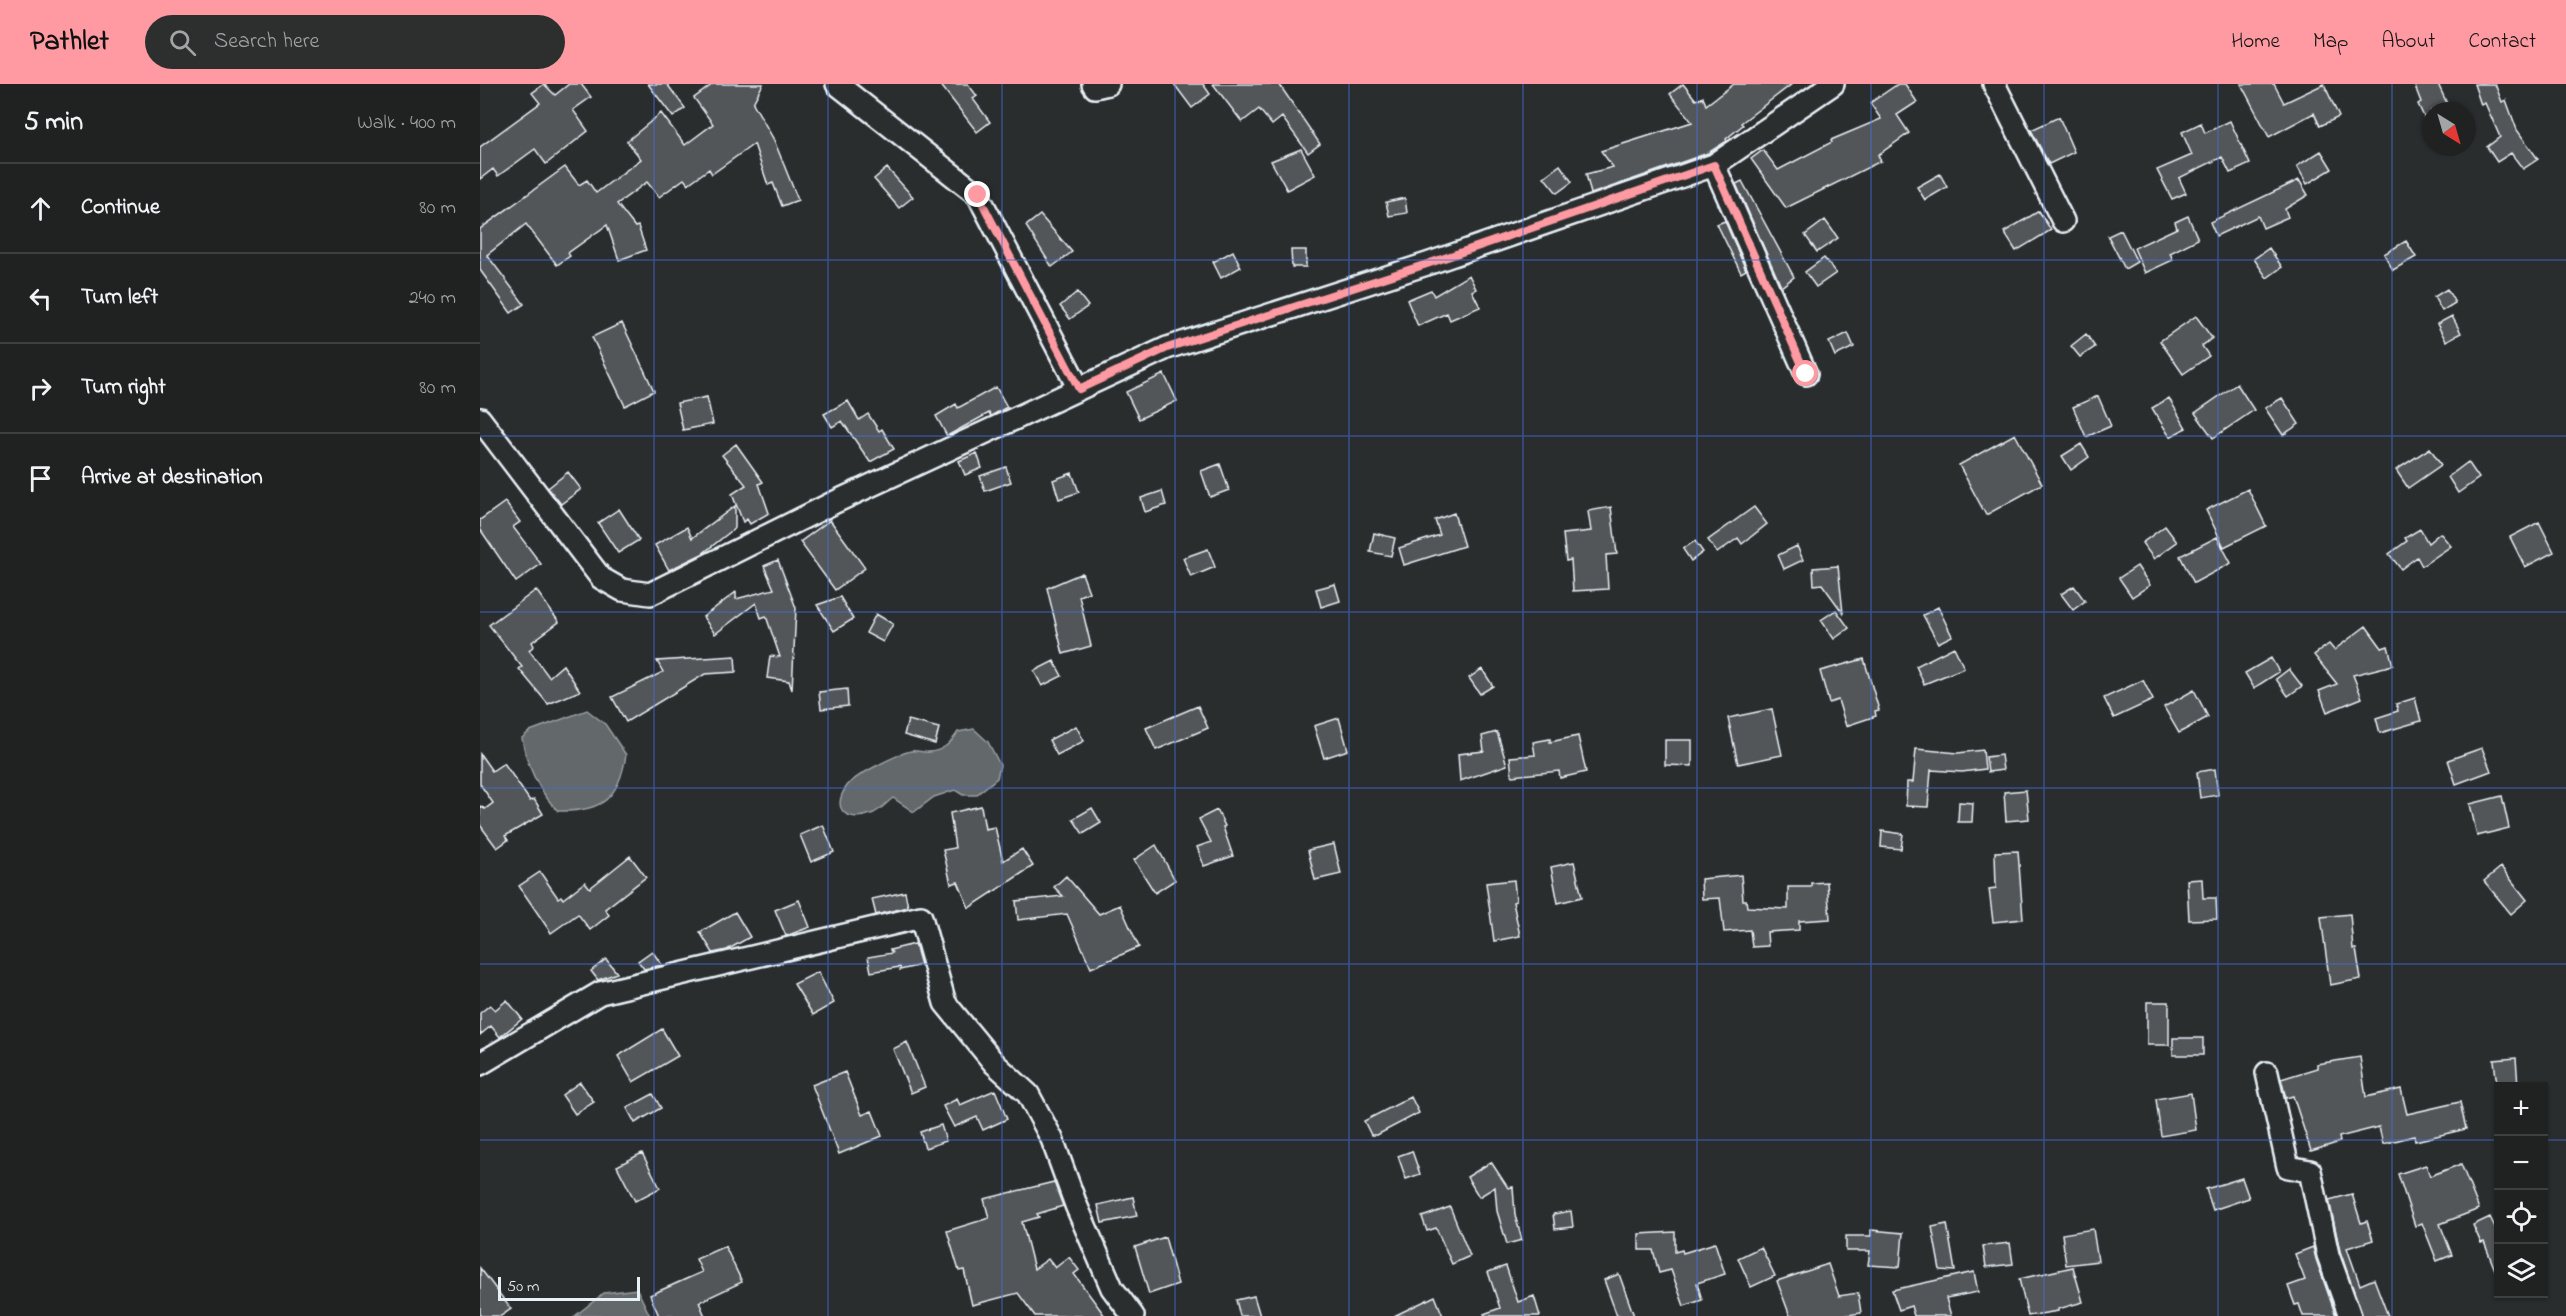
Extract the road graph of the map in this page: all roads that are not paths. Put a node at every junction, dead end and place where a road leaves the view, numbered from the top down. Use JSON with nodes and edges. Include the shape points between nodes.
{"nodes":[{"id":1,"x":837,"y":84,"type":"edge"},
{"id":2,"x":1093,"y":84,"type":"edge"},
{"id":3,"x":1108,"y":84,"type":"edge"},
{"id":4,"x":1833,"y":84,"type":"edge"},
{"id":5,"x":1994,"y":84,"type":"edge"},
{"id":6,"x":1714,"y":165,"type":"junction"},
{"id":7,"x":2063,"y":221,"type":"dead end"},
{"id":8,"x":1806,"y":374,"type":"dead end"},
{"id":9,"x":1079,"y":389,"type":"junction"},
{"id":10,"x":480,"y":419,"type":"edge"},
{"id":11,"x":480,"y":1064,"type":"edge"},
{"id":12,"x":2267,"y":1073,"type":"dead end"},
{"id":13,"x":1133,"y":1316,"type":"edge"},
{"id":14,"x":2349,"y":1316,"type":"edge"}],
"edges":[{"from":1,"to":9,"type":"street","via":[[978,195]]},
{"from":2,"to":3,"type":"street"},
{"from":4,"to":6,"type":"street"},
{"from":5,"to":7,"type":"street"},
{"from":6,"to":8,"type":"street"},
{"from":6,"to":9,"type":"street","via":[[1167,348]]},
{"from":9,"to":10,"type":"street","via":[[833,503],[650,594],[622,590],[601,578]]},
{"from":11,"to":13,"type":"street","via":[[600,993],[921,917],[945,1003],[995,1064],[1028,1094],[1052,1139],[1112,1288]]},
{"from":12,"to":14,"type":"street","via":[[2288,1167],[2310,1172],[2328,1255]]}]}
